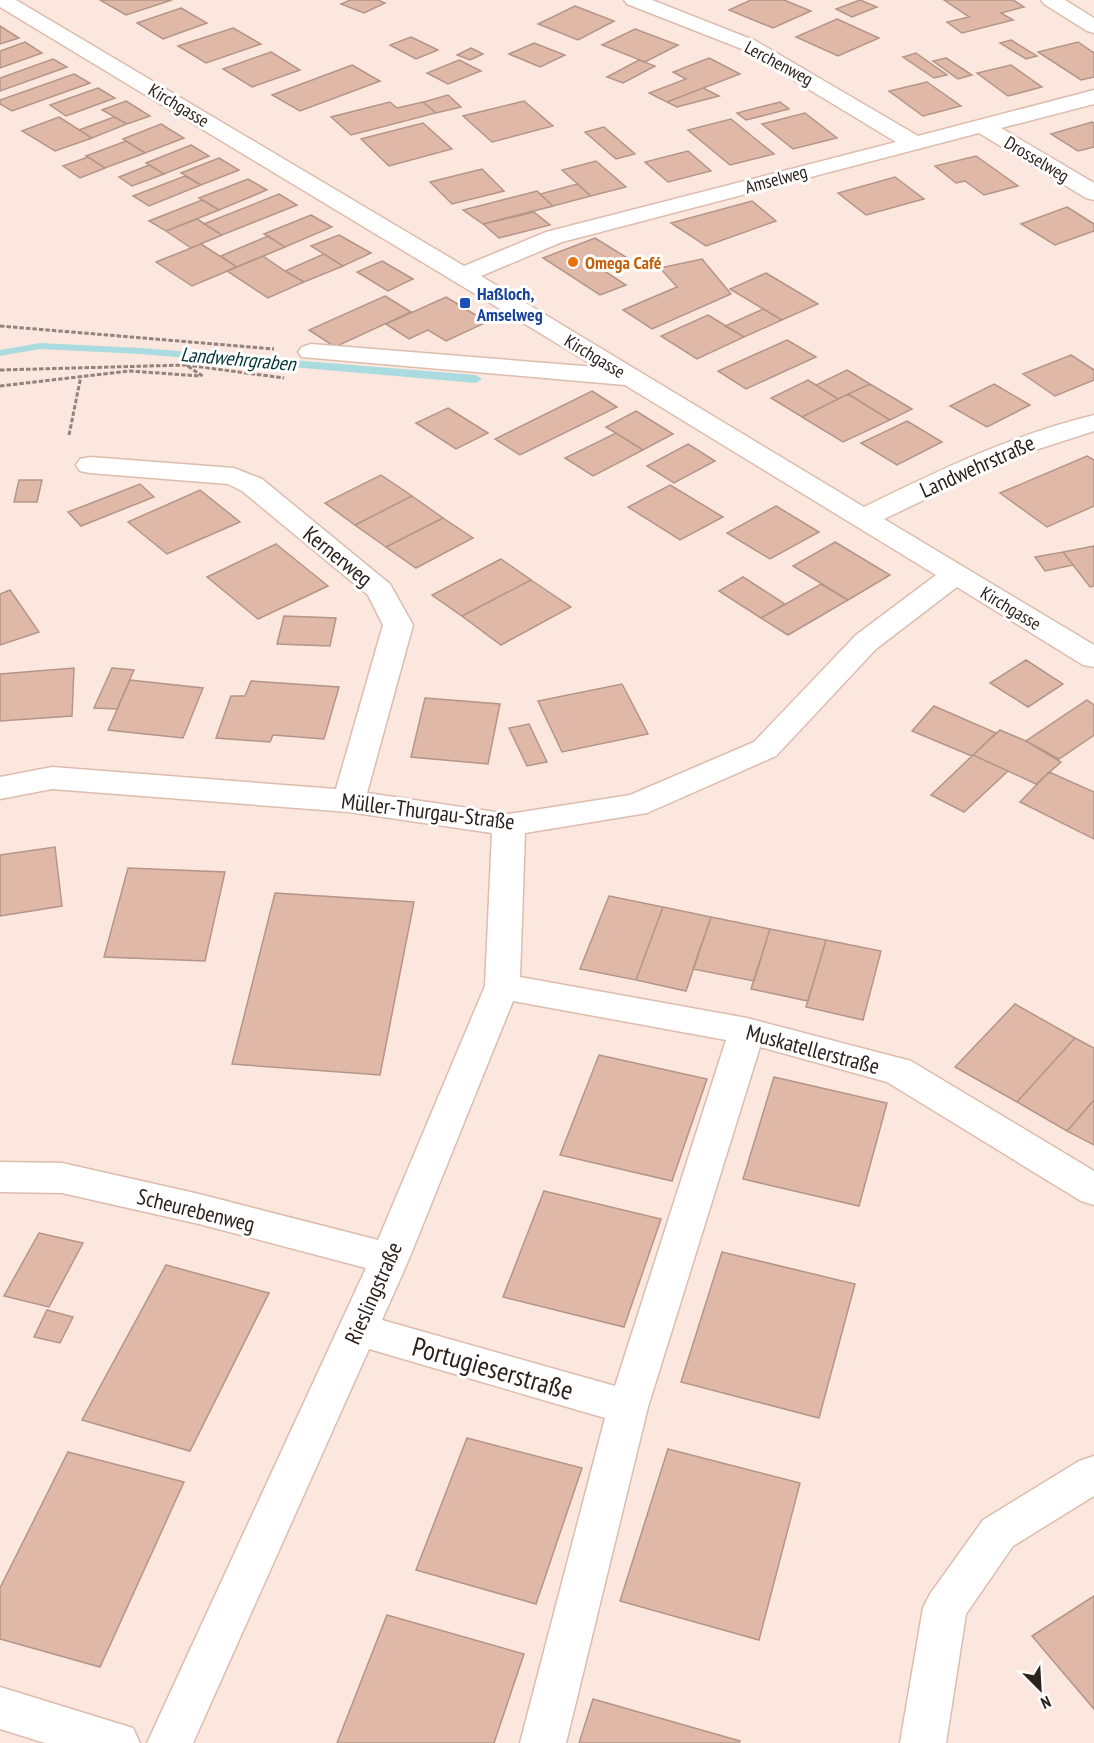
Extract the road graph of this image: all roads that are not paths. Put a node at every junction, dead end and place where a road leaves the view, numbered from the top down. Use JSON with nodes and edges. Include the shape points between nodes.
{"nodes":[{"id":1,"x":2,"y":0,"type":"edge"},
{"id":2,"x":634,"y":0,"type":"edge"},
{"id":3,"x":1051,"y":0,"type":"edge"},
{"id":4,"x":1094,"y":27,"type":"edge"},
{"id":5,"x":1094,"y":96,"type":"edge"},
{"id":6,"x":981,"y":125,"type":"junction"},
{"id":7,"x":914,"y":143,"type":"junction"},
{"id":8,"x":1094,"y":193,"type":"edge"},
{"id":9,"x":462,"y":275,"type":"junction"},
{"id":10,"x":311,"y":352,"type":"road end"},
{"id":11,"x":632,"y":378,"type":"junction"},
{"id":12,"x":1094,"y":423,"type":"edge"},
{"id":13,"x":90,"y":465,"type":"road end"},
{"id":14,"x":863,"y":518,"type":"junction"},
{"id":15,"x":956,"y":574,"type":"junction"},
{"id":16,"x":1094,"y":658,"type":"edge"},
{"id":17,"x":0,"y":788,"type":"edge"},
{"id":18,"x":349,"y":801,"type":"junction"},
{"id":19,"x":509,"y":825,"type":"junction"},
{"id":20,"x":502,"y":986,"type":"junction"},
{"id":21,"x":747,"y":1031,"type":"junction"},
{"id":22,"x":0,"y":1177,"type":"edge"},
{"id":23,"x":1094,"y":1190,"type":"edge"},
{"id":24,"x":390,"y":1259,"type":"junction"},
{"id":25,"x":357,"y":1329,"type":"junction"},
{"id":26,"x":628,"y":1407,"type":"junction"},
{"id":27,"x":1094,"y":1474,"type":"edge"},
{"id":28,"x":0,"y":1708,"type":"edge"},
{"id":29,"x":117,"y":1743,"type":"edge"},
{"id":30,"x":170,"y":1743,"type":"edge"},
{"id":31,"x":543,"y":1743,"type":"edge"},
{"id":32,"x":922,"y":1743,"type":"edge"}],
"edges":[{"from":1,"to":9,"type":"street","name":"Kirchgasse"},
{"from":2,"to":7,"type":"street","name":"Lerchenweg","via":[[749,45]]},
{"from":3,"to":4,"type":"street"},
{"from":5,"to":6,"type":"street","name":"Amselweg"},
{"from":6,"to":7,"type":"street","name":"Amselweg"},
{"from":6,"to":8,"type":"street","name":"Drosselweg"},
{"from":7,"to":9,"type":"street","name":"Amselweg","via":[[554,237]]},
{"from":9,"to":11,"type":"street","name":"Kirchgasse"},
{"from":10,"to":11,"type":"street"},
{"from":11,"to":14,"type":"street","name":"Kirchgasse"},
{"from":12,"to":14,"type":"street","name":"Landwehrstraße","via":[[994,456]]},
{"from":13,"to":18,"type":"street","name":"Kernerweg","via":[[234,476],[252,485],[380,590],[398,625]]},
{"from":14,"to":15,"type":"street","name":"Kirchgasse"},
{"from":15,"to":16,"type":"street","name":"Kirchgasse"},
{"from":15,"to":19,"type":"street","name":"Müller-Thurgau-Straße","via":[[866,642],[765,749],[636,805]]},
{"from":17,"to":18,"type":"street","name":"Müller-Thurgau-Straße","via":[[52,778]]},
{"from":18,"to":19,"type":"street","name":"Müller-Thurgau-Straße"},
{"from":19,"to":20,"type":"street","name":"Rieslingstraße"},
{"from":20,"to":21,"type":"street","name":"Muskatellerstraße"},
{"from":20,"to":24,"type":"street","name":"Rieslingstraße"},
{"from":21,"to":23,"type":"street","name":"Muskatellerstraße","via":[[898,1071]]},
{"from":21,"to":26,"type":"street"},
{"from":22,"to":24,"type":"street","name":"Scheurebenweg","via":[[62,1178]]},
{"from":24,"to":25,"type":"street","name":"Rieslingstraße"},
{"from":25,"to":26,"type":"street","name":"Portugieserstraße"},
{"from":25,"to":30,"type":"street","name":"Rieslingstraße"},
{"from":26,"to":31,"type":"street"},
{"from":27,"to":32,"type":"street","via":[[998,1533],[945,1608]]},
{"from":28,"to":29,"type":"street"}]}
